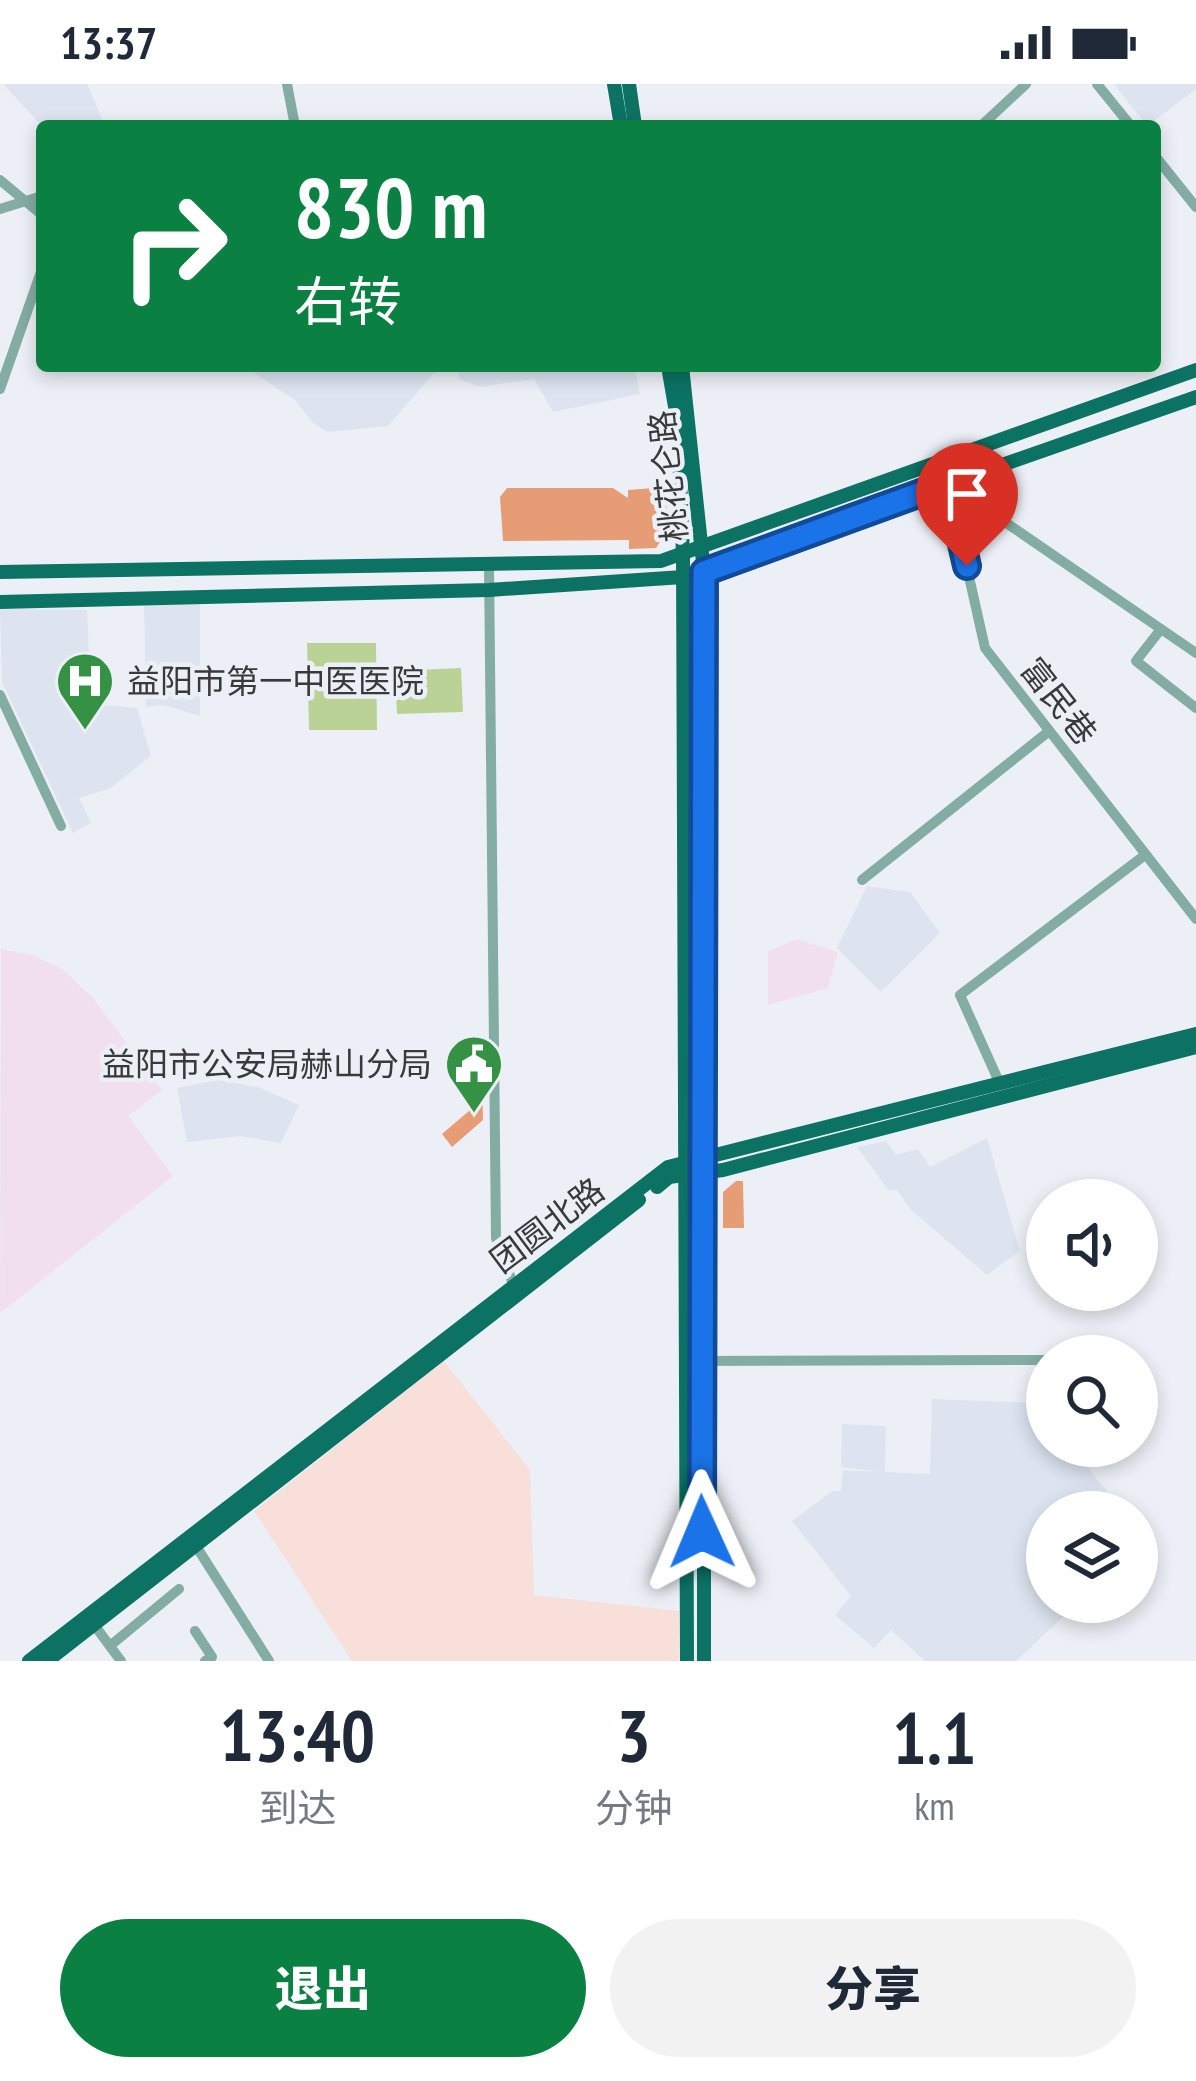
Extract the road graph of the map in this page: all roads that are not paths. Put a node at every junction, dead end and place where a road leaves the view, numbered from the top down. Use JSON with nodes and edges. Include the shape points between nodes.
{"nodes":[{"id":1,"x":287,"y":84,"type":"edge"},
{"id":2,"x":614,"y":84,"type":"edge"},
{"id":3,"x":629,"y":84,"type":"edge"},
{"id":4,"x":1027,"y":84,"type":"edge"},
{"id":5,"x":1097,"y":84,"type":"edge"},
{"id":6,"x":294,"y":120,"type":"edge"},
{"id":7,"x":620,"y":120,"type":"edge"},
{"id":8,"x":634,"y":120,"type":"edge"},
{"id":9,"x":988,"y":120,"type":"edge"},
{"id":10,"x":1126,"y":120,"type":"edge"},
{"id":11,"x":1161,"y":163,"type":"edge"},
{"id":12,"x":0,"y":180,"type":"edge"},
{"id":13,"x":35,"y":197,"type":"edge"},
{"id":14,"x":1196,"y":207,"type":"edge"},
{"id":15,"x":0,"y":209,"type":"edge"},
{"id":16,"x":36,"y":286,"type":"edge"},
{"id":17,"x":1196,"y":370,"type":"edge"},
{"id":18,"x":669,"y":372,"type":"edge"},
{"id":19,"x":683,"y":372,"type":"edge"},
{"id":20,"x":0,"y":389,"type":"edge"},
{"id":21,"x":1196,"y":397,"type":"edge"},
{"id":22,"x":948,"y":483,"type":"junction"},
{"id":23,"x":702,"y":548,"type":"junction"},
{"id":24,"x":683,"y":555,"type":"junction"},
{"id":25,"x":489,"y":564,"type":"junction"},
{"id":26,"x":0,"y":572,"type":"edge"},
{"id":27,"x":704,"y":572,"type":"junction"},
{"id":28,"x":682,"y":577,"type":"junction"},
{"id":29,"x":489,"y":590,"type":"junction"},
{"id":30,"x":0,"y":602,"type":"edge"},
{"id":31,"x":1161,"y":629,"type":"junction"},
{"id":32,"x":1196,"y":653,"type":"edge"},
{"id":33,"x":0,"y":695,"type":"edge"},
{"id":34,"x":1196,"y":708,"type":"edge"},
{"id":35,"x":1048,"y":731,"type":"junction"},
{"id":36,"x":61,"y":826,"type":"dead end"},
{"id":37,"x":1145,"y":855,"type":"junction"},
{"id":38,"x":862,"y":880,"type":"dead end"},
{"id":39,"x":1196,"y":920,"type":"edge"},
{"id":40,"x":1196,"y":1034,"type":"edge"},
{"id":41,"x":1196,"y":1047,"type":"edge"},
{"id":42,"x":1000,"y":1084,"type":"junction"},
{"id":43,"x":695,"y":1167,"type":"junction"},
{"id":44,"x":515,"y":1290,"type":"junction"},
{"id":45,"x":1026,"y":1360,"type":"edge"},
{"id":46,"x":693,"y":1361,"type":"junction"},
{"id":47,"x":196,"y":1546,"type":"junction"},
{"id":48,"x":179,"y":1588,"type":"dead end"},
{"id":49,"x":95,"y":1625,"type":"junction"},
{"id":50,"x":195,"y":1631,"type":"dead end"},
{"id":51,"x":110,"y":1645,"type":"junction"},
{"id":52,"x":29,"y":1661,"type":"edge"},
{"id":53,"x":47,"y":1661,"type":"edge"},
{"id":54,"x":122,"y":1661,"type":"edge"},
{"id":55,"x":205,"y":1661,"type":"edge"},
{"id":56,"x":269,"y":1661,"type":"edge"},
{"id":57,"x":687,"y":1661,"type":"edge"},
{"id":58,"x":704,"y":1661,"type":"edge"}],
"edges":[{"from":1,"to":6,"type":"street"},
{"from":2,"to":7,"type":"main road"},
{"from":3,"to":8,"type":"main road"},
{"from":4,"to":9,"type":"street"},
{"from":5,"to":10,"type":"street"},
{"from":11,"to":14,"type":"street"},
{"from":12,"to":13,"type":"street"},
{"from":13,"to":15,"type":"street"},
{"from":16,"to":20,"type":"street"},
{"from":17,"to":23,"type":"main road"},
{"from":18,"to":24,"type":"main road","name":"桃花仑路"},
{"from":19,"to":23,"type":"main road","name":"桃花仑路"},
{"from":21,"to":22,"type":"main road"},
{"from":22,"to":27,"type":"main road"},
{"from":22,"to":31,"type":"street"},
{"from":22,"to":35,"type":"street","name":"富民巷","via":[[985,648]]},
{"from":23,"to":24,"type":"main road"},
{"from":23,"to":27,"type":"main road","name":"桃花仑路"},
{"from":24,"to":25,"type":"main road"},
{"from":24,"to":28,"type":"main road","name":"桃花仑路"},
{"from":25,"to":26,"type":"main road"},
{"from":25,"to":29,"type":"street"},
{"from":27,"to":28,"type":"main road"},
{"from":27,"to":43,"type":"main road","name":"桃花仑路"},
{"from":28,"to":29,"type":"main road"},
{"from":28,"to":43,"type":"main road","name":"桃花仑路"},
{"from":29,"to":30,"type":"main road"},
{"from":29,"to":44,"type":"street","via":[[496,1238]]},
{"from":31,"to":32,"type":"street"},
{"from":31,"to":34,"type":"street","via":[[1136,661]]},
{"from":33,"to":36,"type":"street"},
{"from":35,"to":37,"type":"street","name":"富民巷"},
{"from":35,"to":38,"type":"street"},
{"from":37,"to":39,"type":"street","name":"富民巷"},
{"from":37,"to":42,"type":"street","via":[[960,994]]},
{"from":40,"to":42,"type":"main road","name":"团圆北路"},
{"from":41,"to":43,"type":"main road","name":"团圆北路"},
{"from":42,"to":43,"type":"main road","name":"团圆北路"},
{"from":43,"to":44,"type":"main road","name":"团圆北路","via":[[669,1177]]},
{"from":43,"to":46,"type":"main road","name":"桃花仑路"},
{"from":44,"to":47,"type":"main road","name":"团圆北路"},
{"from":44,"to":52,"type":"main road","name":"团圆北路"},
{"from":45,"to":46,"type":"street"},
{"from":46,"to":57,"type":"main road","name":"桃花仑路"},
{"from":46,"to":58,"type":"main road","name":"桃花仑路"},
{"from":47,"to":49,"type":"main road","name":"团圆北路"},
{"from":47,"to":56,"type":"street"},
{"from":48,"to":51,"type":"street"},
{"from":49,"to":51,"type":"street"},
{"from":49,"to":53,"type":"main road","name":"团圆北路"},
{"from":50,"to":55,"type":"street","via":[[212,1657]]},
{"from":51,"to":54,"type":"street"}]}
